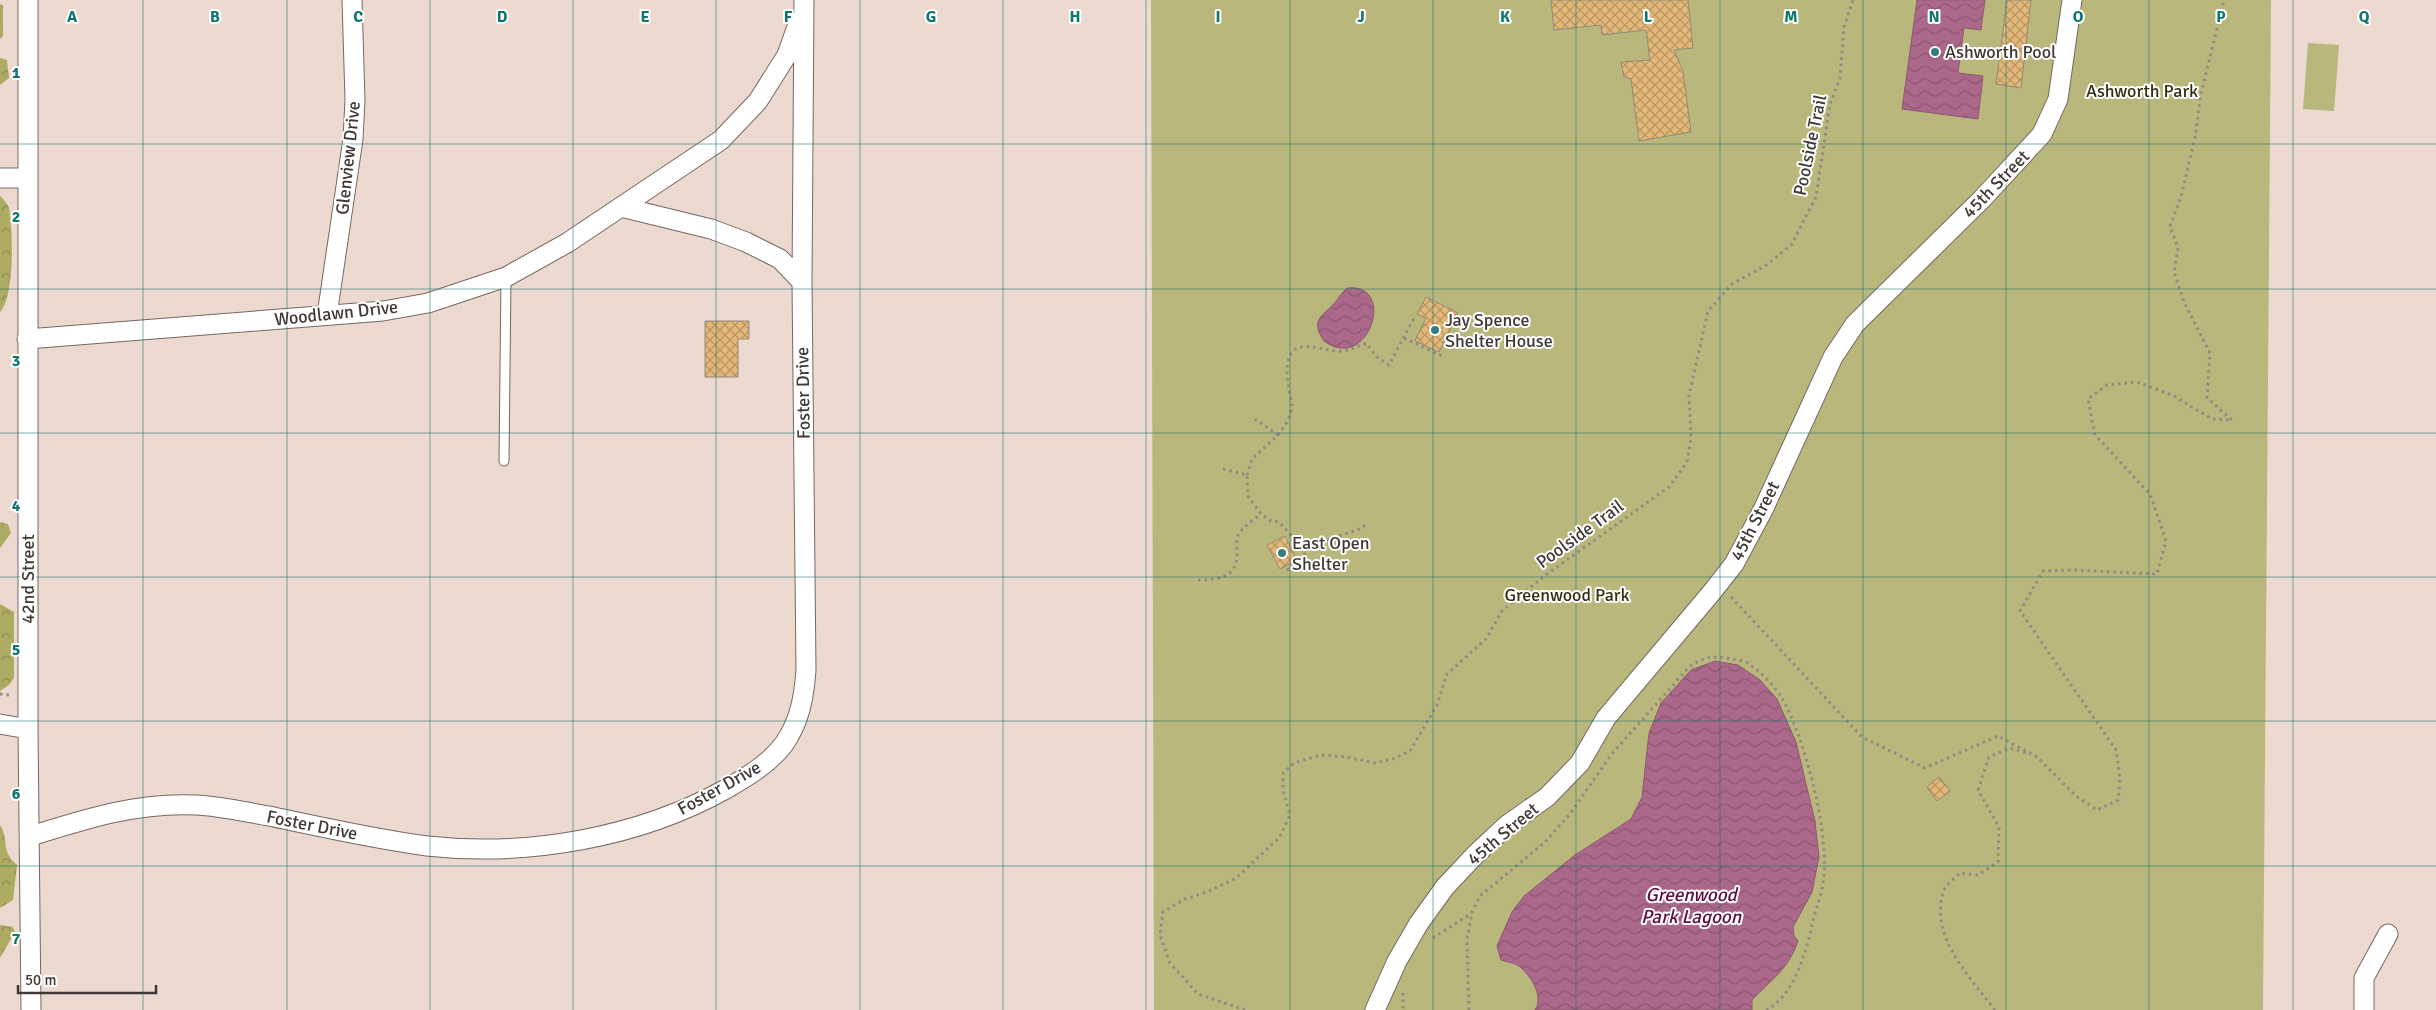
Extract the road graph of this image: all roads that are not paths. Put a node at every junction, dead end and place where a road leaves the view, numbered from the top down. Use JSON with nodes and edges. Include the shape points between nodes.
{"nodes":[{"id":1,"x":28,"y":0,"type":"edge"},
{"id":2,"x":352,"y":0,"type":"edge"},
{"id":3,"x":2072,"y":0,"type":"edge"},
{"id":4,"x":804,"y":5,"type":"edge"},
{"id":5,"x":0,"y":178,"type":"edge"},
{"id":6,"x":28,"y":178,"type":"junction"},
{"id":7,"x":621,"y":208,"type":"junction"},
{"id":8,"x":506,"y":277,"type":"junction"},
{"id":9,"x":802,"y":282,"type":"junction"},
{"id":10,"x":327,"y":315,"type":"junction"},
{"id":11,"x":27,"y":339,"type":"junction"},
{"id":12,"x":504,"y":461,"type":"dead end"},
{"id":13,"x":0,"y":724,"type":"edge"},
{"id":14,"x":28,"y":729,"type":"junction"},
{"id":15,"x":31,"y":836,"type":"junction"},
{"id":16,"x":2388,"y":934,"type":"dead end"},
{"id":17,"x":31,"y":1010,"type":"edge"},
{"id":18,"x":1375,"y":1010,"type":"edge"},
{"id":19,"x":2364,"y":1010,"type":"edge"}],
"edges":[{"from":1,"to":6,"type":"street","name":"42nd Street"},
{"from":2,"to":10,"type":"street","name":"Glenview Drive","via":[[353,139]]},
{"from":3,"to":18,"type":"street","name":"45th Street","via":[[2058,99],[2042,134],[1982,199],[1855,324],[1832,357],[1763,510],[1734,564],[1606,718],[1580,763],[1547,797],[1507,826],[1475,855],[1445,887],[1397,961]]},
{"from":4,"to":7,"type":"street","name":"Woodlawn Drive","via":[[787,55],[758,101],[721,140]]},
{"from":4,"to":9,"type":"street","name":"Foster Drive"},
{"from":5,"to":6,"type":"street"},
{"from":6,"to":11,"type":"street","name":"42nd Street"},
{"from":7,"to":8,"type":"street","name":"Woodlawn Drive"},
{"from":7,"to":9,"type":"street","via":[[711,228],[746,242],[780,259]]},
{"from":8,"to":10,"type":"street","name":"Woodlawn Drive","via":[[428,302],[383,311]]},
{"from":8,"to":12,"type":"lane"},
{"from":9,"to":15,"type":"street","name":"Foster Drive","via":[[806,670],[803,703],[796,725],[767,762],[703,801],[667,816],[592,837],[538,846],[428,846],[248,812],[168,804],[137,807]]},
{"from":10,"to":11,"type":"street","name":"Woodlawn Drive"},
{"from":11,"to":14,"type":"street","name":"42nd Street"},
{"from":13,"to":14,"type":"street"},
{"from":14,"to":15,"type":"street","name":"42nd Street"},
{"from":15,"to":17,"type":"street","name":"42nd Street"},
{"from":16,"to":19,"type":"street","via":[[2364,978]]}]}
